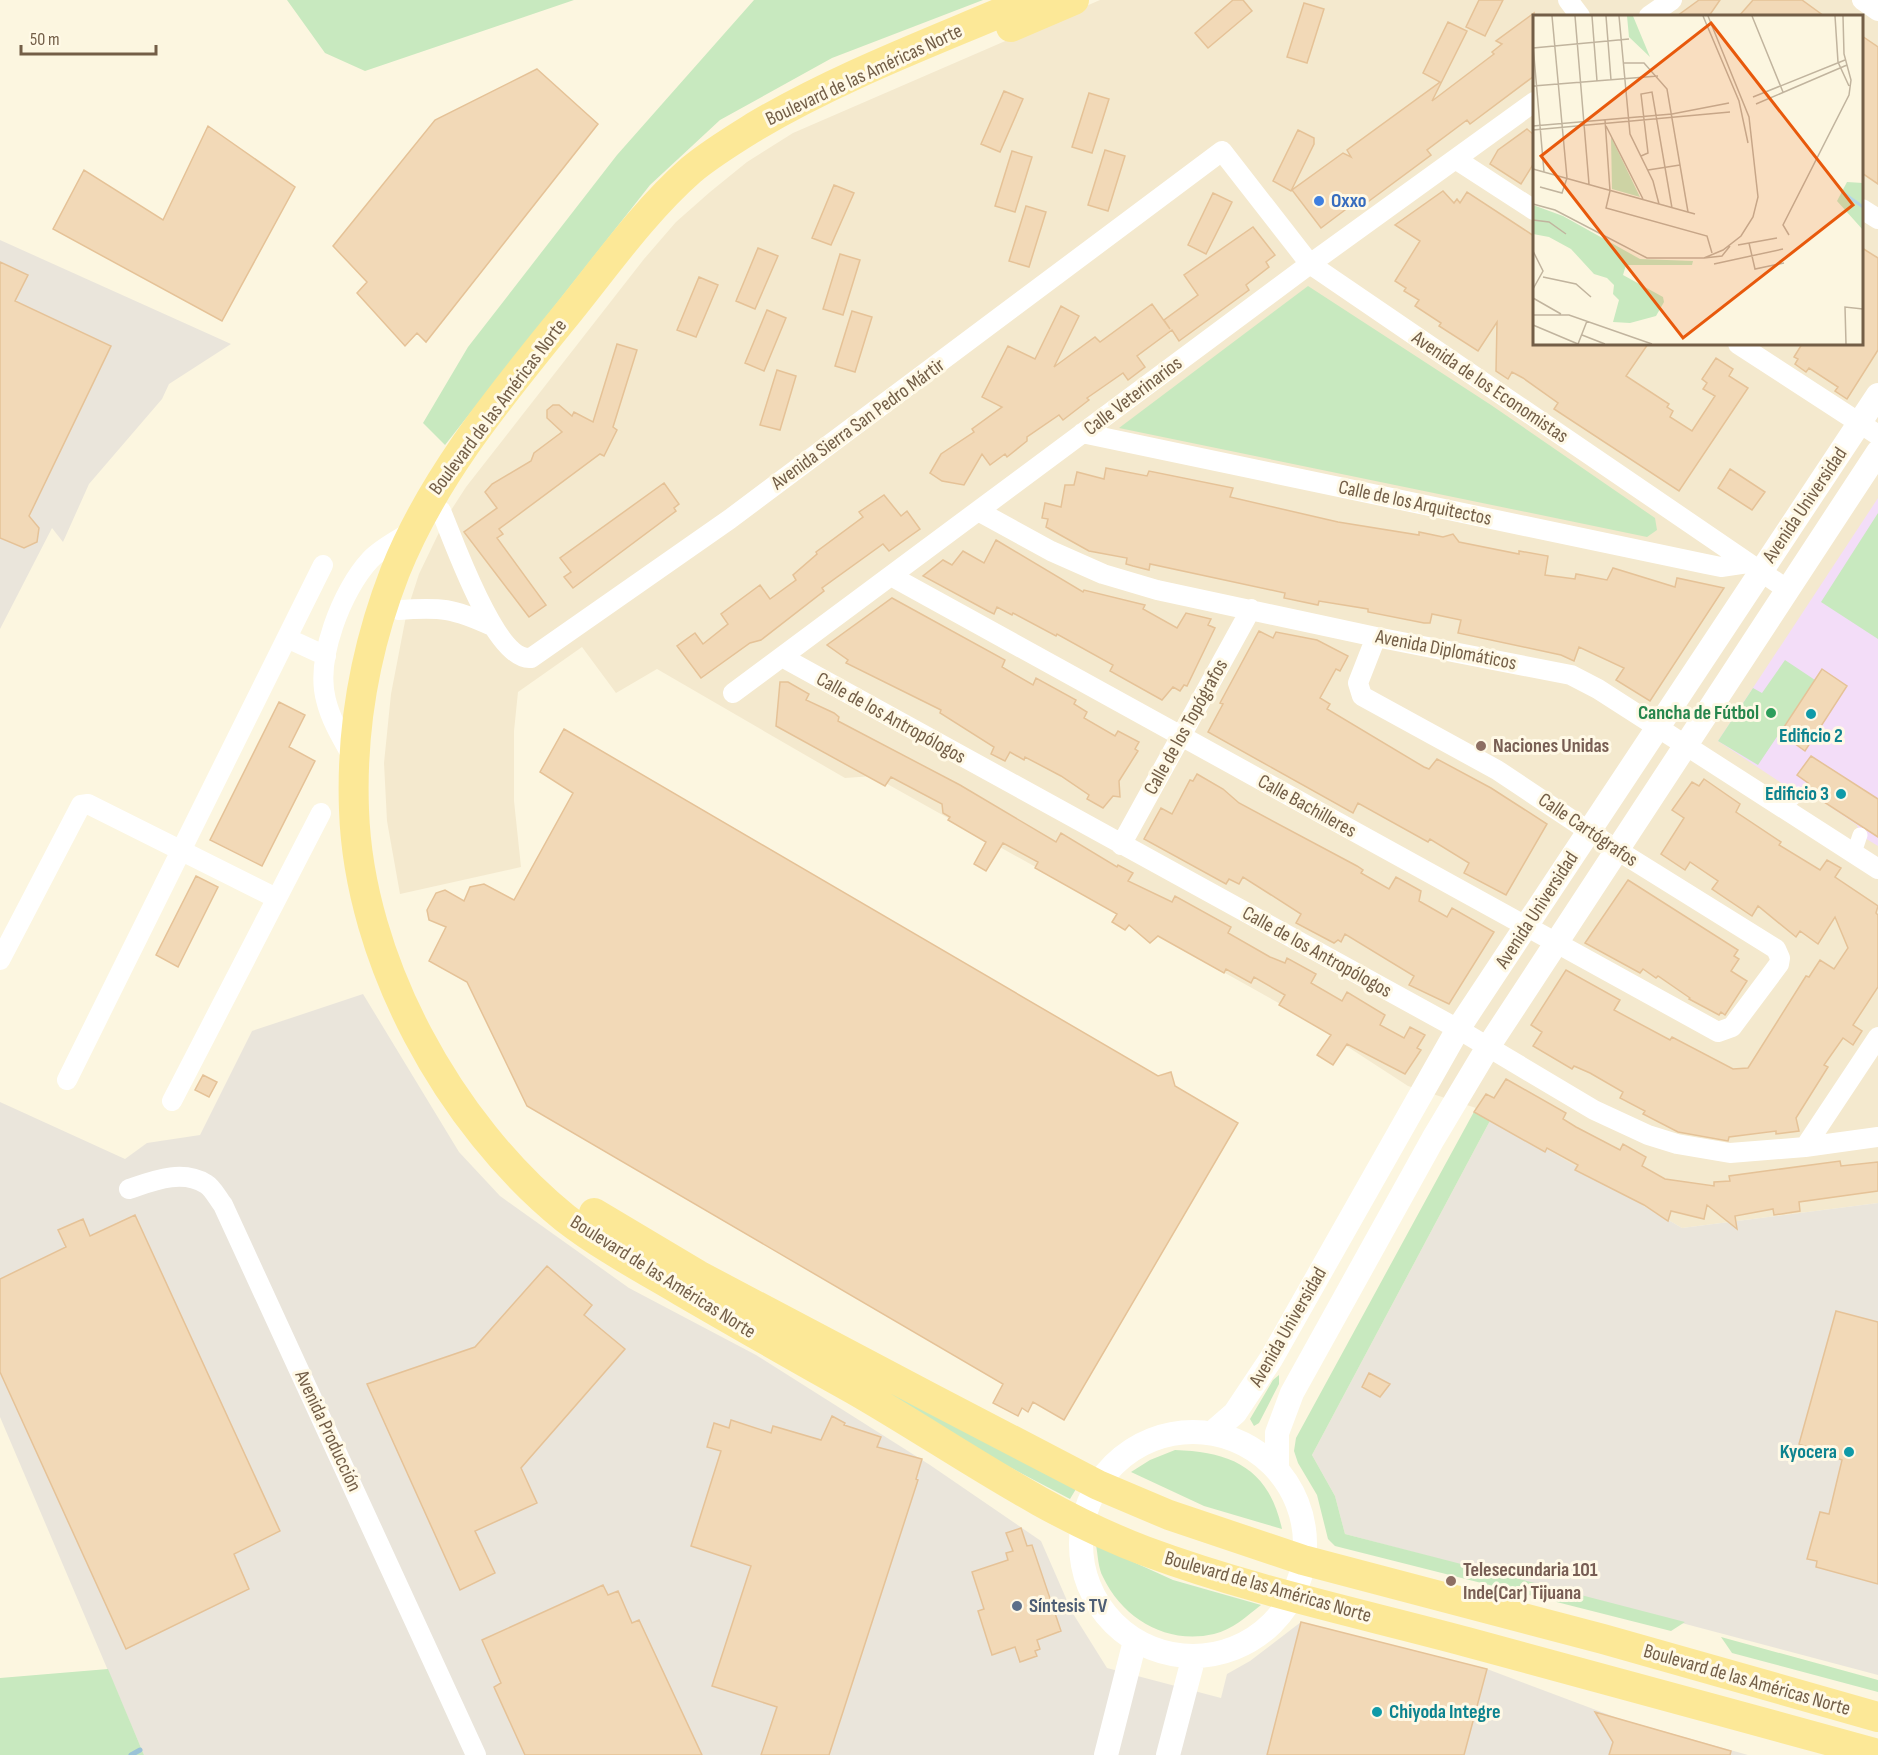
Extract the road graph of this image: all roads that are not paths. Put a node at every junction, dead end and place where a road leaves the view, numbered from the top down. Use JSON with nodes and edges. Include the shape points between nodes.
{"nodes":[{"id":1,"x":1030,"y":0,"type":"edge"},
{"id":2,"x":1074,"y":0,"type":"edge"},
{"id":3,"x":1568,"y":0,"type":"edge"},
{"id":4,"x":1671,"y":0,"type":"edge"},
{"id":5,"x":1862,"y":0,"type":"edge"},
{"id":6,"x":1878,"y":11,"type":"edge"},
{"id":7,"x":1579,"y":15,"type":"edge"},
{"id":8,"x":1650,"y":15,"type":"edge"},
{"id":9,"x":1533,"y":103,"type":"edge"},
{"id":10,"x":1222,"y":151,"type":"joint"},
{"id":11,"x":1457,"y":160,"type":"junction"},
{"id":12,"x":1533,"y":209,"type":"edge"},
{"id":13,"x":1863,"y":210,"type":"edge"},
{"id":14,"x":1878,"y":219,"type":"edge"},
{"id":15,"x":1310,"y":264,"type":"junction"},
{"id":16,"x":1740,"y":345,"type":"edge"},
{"id":17,"x":1878,"y":395,"type":"edge"},
{"id":18,"x":1869,"y":429,"type":"edge"},
{"id":19,"x":1082,"y":433,"type":"junction"},
{"id":20,"x":1878,"y":452,"type":"edge"},
{"id":21,"x":441,"y":511,"type":"junction"},
{"id":22,"x":978,"y":511,"type":"junction"},
{"id":23,"x":412,"y":531,"type":"junction"},
{"id":24,"x":323,"y":565,"type":"dead end"},
{"id":25,"x":1755,"y":567,"type":"junction"},
{"id":26,"x":891,"y":576,"type":"junction"},
{"id":27,"x":1788,"y":590,"type":"junction"},
{"id":28,"x":1251,"y":609,"type":"junction"},
{"id":29,"x":398,"y":610,"type":"junction"},
{"id":30,"x":492,"y":626,"type":"junction"},
{"id":31,"x":1376,"y":637,"type":"junction"},
{"id":32,"x":289,"y":639,"type":"junction"},
{"id":33,"x":326,"y":656,"type":"junction"},
{"id":34,"x":782,"y":657,"type":"junction"},
{"id":35,"x":733,"y":693,"type":"dead end"},
{"id":36,"x":1658,"y":727,"type":"junction"},
{"id":37,"x":1181,"y":736,"type":"junction"},
{"id":38,"x":1686,"y":744,"type":"junction"},
{"id":39,"x":354,"y":759,"type":"junction"},
{"id":40,"x":1798,"y":794,"type":"dead end"},
{"id":41,"x":1782,"y":807,"type":"junction"},
{"id":42,"x":321,"y":813,"type":"dead end"},
{"id":43,"x":1589,"y":831,"type":"junction"},
{"id":44,"x":1121,"y":845,"type":"junction"},
{"id":45,"x":1617,"y":850,"type":"junction"},
{"id":46,"x":182,"y":851,"type":"junction"},
{"id":47,"x":1878,"y":869,"type":"edge"},
{"id":48,"x":276,"y":898,"type":"junction"},
{"id":49,"x":1526,"y":927,"type":"junction"},
{"id":50,"x":1555,"y":943,"type":"junction"},
{"id":51,"x":0,"y":960,"type":"edge"},
{"id":52,"x":1458,"y":1029,"type":"junction"},
{"id":53,"x":1725,"y":1031,"type":"joint"},
{"id":54,"x":1878,"y":1037,"type":"edge"},
{"id":55,"x":1488,"y":1047,"type":"junction"},
{"id":56,"x":67,"y":1080,"type":"dead end"},
{"id":57,"x":172,"y":1101,"type":"dead end"},
{"id":58,"x":1878,"y":1137,"type":"edge"},
{"id":59,"x":1805,"y":1148,"type":"junction"},
{"id":60,"x":129,"y":1189,"type":"dead end"},
{"id":61,"x":1212,"y":1433,"type":"junction"},
{"id":62,"x":1277,"y":1470,"type":"junction"},
{"id":63,"x":1098,"y":1485,"type":"junction"},
{"id":64,"x":1082,"y":1526,"type":"junction"},
{"id":65,"x":1304,"y":1560,"type":"junction"},
{"id":66,"x":1291,"y":1597,"type":"junction"},
{"id":67,"x":1603,"y":1639,"type":"junction"},
{"id":68,"x":1135,"y":1641,"type":"junction"},
{"id":69,"x":1194,"y":1656,"type":"junction"},
{"id":70,"x":1592,"y":1676,"type":"junction"},
{"id":71,"x":1878,"y":1717,"type":"edge"},
{"id":72,"x":1878,"y":1754,"type":"edge"},
{"id":73,"x":476,"y":1755,"type":"edge"},
{"id":74,"x":1106,"y":1755,"type":"edge"},
{"id":75,"x":1168,"y":1755,"type":"edge"}],
"edges":[{"from":1,"to":23,"type":"main road","name":"Boulevard de las Américas Norte","via":[[816,93],[751,129],[692,170],[643,221],[520,373],[431,494]]},
{"from":2,"to":21,"type":"main road","name":"Boulevard de las Américas Norte","via":[[799,119],[728,165],[667,220],[480,455]]},
{"from":3,"to":7,"type":"street"},
{"from":4,"to":8,"type":"street"},
{"from":5,"to":6,"type":"street"},
{"from":9,"to":11,"type":"street","name":"Calle Veterinarios"},
{"from":10,"to":15,"type":"street","name":"Avenida de los Economistas"},
{"from":10,"to":30,"type":"street","name":"Avenida Sierra San Pedro Mártir","via":[[739,512],[531,658],[515,655]]},
{"from":11,"to":12,"type":"street"},
{"from":11,"to":15,"type":"street","name":"Calle Veterinarios"},
{"from":13,"to":14,"type":"street"},
{"from":15,"to":19,"type":"street","name":"Calle Veterinarios"},
{"from":15,"to":25,"type":"street","name":"Avenida de los Economistas"},
{"from":16,"to":18,"type":"street"},
{"from":17,"to":18,"type":"street","name":"Avenida Universidad"},
{"from":18,"to":25,"type":"street","name":"Avenida Universidad"},
{"from":19,"to":22,"type":"street","name":"Calle Veterinarios"},
{"from":19,"to":25,"type":"street","name":"Calle de los Arquitectos","via":[[1721,567]]},
{"from":20,"to":27,"type":"street","name":"Avenida Universidad"},
{"from":21,"to":29,"type":"main road","name":"Boulevard de las Américas Norte"},
{"from":21,"to":30,"type":"street","name":"Avenida Sierra San Pedro Mártir"},
{"from":22,"to":26,"type":"street","name":"Calle Veterinarios"},
{"from":22,"to":28,"type":"street","name":"Avenida Diplomáticos","via":[[1103,574],[1157,590]]},
{"from":23,"to":33,"type":"street","via":[[372,558],[356,576],[342,601]]},
{"from":23,"to":39,"type":"main road","name":"Boulevard de las Américas Norte","via":[[377,618],[360,691]]},
{"from":24,"to":32,"type":"street"},
{"from":25,"to":27,"type":"street","name":"Avenida de los Economistas"},
{"from":25,"to":36,"type":"street","name":"Avenida Universidad"},
{"from":26,"to":34,"type":"street","name":"Calle Veterinarios"},
{"from":26,"to":37,"type":"street","name":"Calle Bachilleres"},
{"from":27,"to":38,"type":"street","name":"Avenida Universidad"},
{"from":28,"to":31,"type":"street","name":"Avenida Diplomáticos"},
{"from":28,"to":37,"type":"street","name":"Calle de los Topógrafos"},
{"from":29,"to":30,"type":"street","via":[[443,607]]},
{"from":29,"to":63,"type":"main road","name":"Boulevard de las Américas Norte","via":[[380,687],[373,744],[372,799],[377,848],[408,965],[429,1014],[459,1069],[496,1122],[567,1194],[604,1220],[708,1280]]},
{"from":31,"to":36,"type":"street","name":"Avenida Diplomáticos","via":[[1571,675]]},
{"from":31,"to":43,"type":"street","name":"Calle Cartógrafos","via":[[1358,683],[1362,696],[1497,770]]},
{"from":32,"to":33,"type":"street"},
{"from":32,"to":46,"type":"street"},
{"from":33,"to":39,"type":"street","via":[[322,679],[326,700]]},
{"from":34,"to":35,"type":"street","name":"Calle Veterinarios"},
{"from":34,"to":44,"type":"street","name":"Calle de los Antropólogos"},
{"from":36,"to":38,"type":"street","name":"Avenida Diplomáticos"},
{"from":36,"to":43,"type":"street","name":"Avenida Universidad"},
{"from":37,"to":44,"type":"street","name":"Calle de los Topógrafos"},
{"from":37,"to":49,"type":"street","name":"Calle Bachilleres"},
{"from":38,"to":41,"type":"street","name":"Avenida Diplomáticos"},
{"from":38,"to":45,"type":"street","name":"Avenida Universidad"},
{"from":39,"to":64,"type":"main road","name":"Boulevard de las Américas Norte","via":[[354,819],[363,878],[397,991],[457,1102],[526,1182],[568,1220],[623,1257]]},
{"from":40,"to":41,"type":"street"},
{"from":41,"to":47,"type":"street","name":"Avenida Diplomáticos","via":[[1857,844]]},
{"from":42,"to":48,"type":"street"},
{"from":43,"to":45,"type":"street","name":"Calle Cartógrafos"},
{"from":43,"to":49,"type":"street","name":"Avenida Universidad"},
{"from":44,"to":52,"type":"street","name":"Calle de los Antropólogos"},
{"from":45,"to":50,"type":"street","name":"Avenida Universidad"},
{"from":45,"to":53,"type":"street","name":"Calle Cartógrafos","via":[[1776,949],[1779,964],[1732,1028]]},
{"from":46,"to":48,"type":"street"},
{"from":46,"to":51,"type":"street","via":[[88,804],[81,805]]},
{"from":46,"to":56,"type":"street"},
{"from":48,"to":57,"type":"street"},
{"from":49,"to":50,"type":"street","name":"Calle Bachilleres"},
{"from":49,"to":52,"type":"street","name":"Avenida Universidad"},
{"from":50,"to":53,"type":"street","name":"Calle Bachilleres","via":[[1718,1032]]},
{"from":50,"to":55,"type":"street","name":"Avenida Universidad"},
{"from":52,"to":55,"type":"street","name":"Calle de los Antropólogos"},
{"from":52,"to":61,"type":"street","name":"Avenida Universidad","via":[[1272,1359],[1235,1413]]},
{"from":54,"to":59,"type":"street"},
{"from":55,"to":59,"type":"street","name":"Calle de los Antropólogos","via":[[1594,1110],[1648,1135],[1730,1153]]},
{"from":55,"to":62,"type":"street","name":"Avenida Universidad","via":[[1292,1393],[1277,1433]]},
{"from":58,"to":59,"type":"street","name":"Calle de los Antropólogos"},
{"from":60,"to":73,"type":"street","name":"Avenida Producción","via":[[186,1176],[207,1184],[223,1205]]},
{"from":61,"to":62,"type":"street","via":[[1247,1446]]},
{"from":61,"to":63,"type":"street","via":[[1185,1432],[1135,1448],[1114,1464]]},
{"from":62,"to":65,"type":"street","via":[[1300,1512]]},
{"from":63,"to":64,"type":"street"},
{"from":63,"to":65,"type":"main road","name":"Boulevard de las Américas Norte","via":[[1169,1515]]},
{"from":64,"to":66,"type":"main road","name":"Boulevard de las Américas Norte","via":[[1223,1579]]},
{"from":64,"to":68,"type":"street","via":[[1086,1579],[1097,1603]]},
{"from":65,"to":66,"type":"street"},
{"from":65,"to":67,"type":"main road","name":"Boulevard de las Américas Norte"},
{"from":66,"to":69,"type":"street","via":[[1280,1614],[1251,1640],[1214,1654]]},
{"from":66,"to":70,"type":"main road","name":"Boulevard de las Américas Norte"},
{"from":67,"to":70,"type":"main road"},
{"from":67,"to":71,"type":"main road","name":"Boulevard de las Américas Norte"},
{"from":68,"to":69,"type":"street","via":[[1154,1650]]},
{"from":68,"to":74,"type":"street"},
{"from":69,"to":75,"type":"street"},
{"from":70,"to":72,"type":"main road","name":"Boulevard de las Américas Norte"}]}
